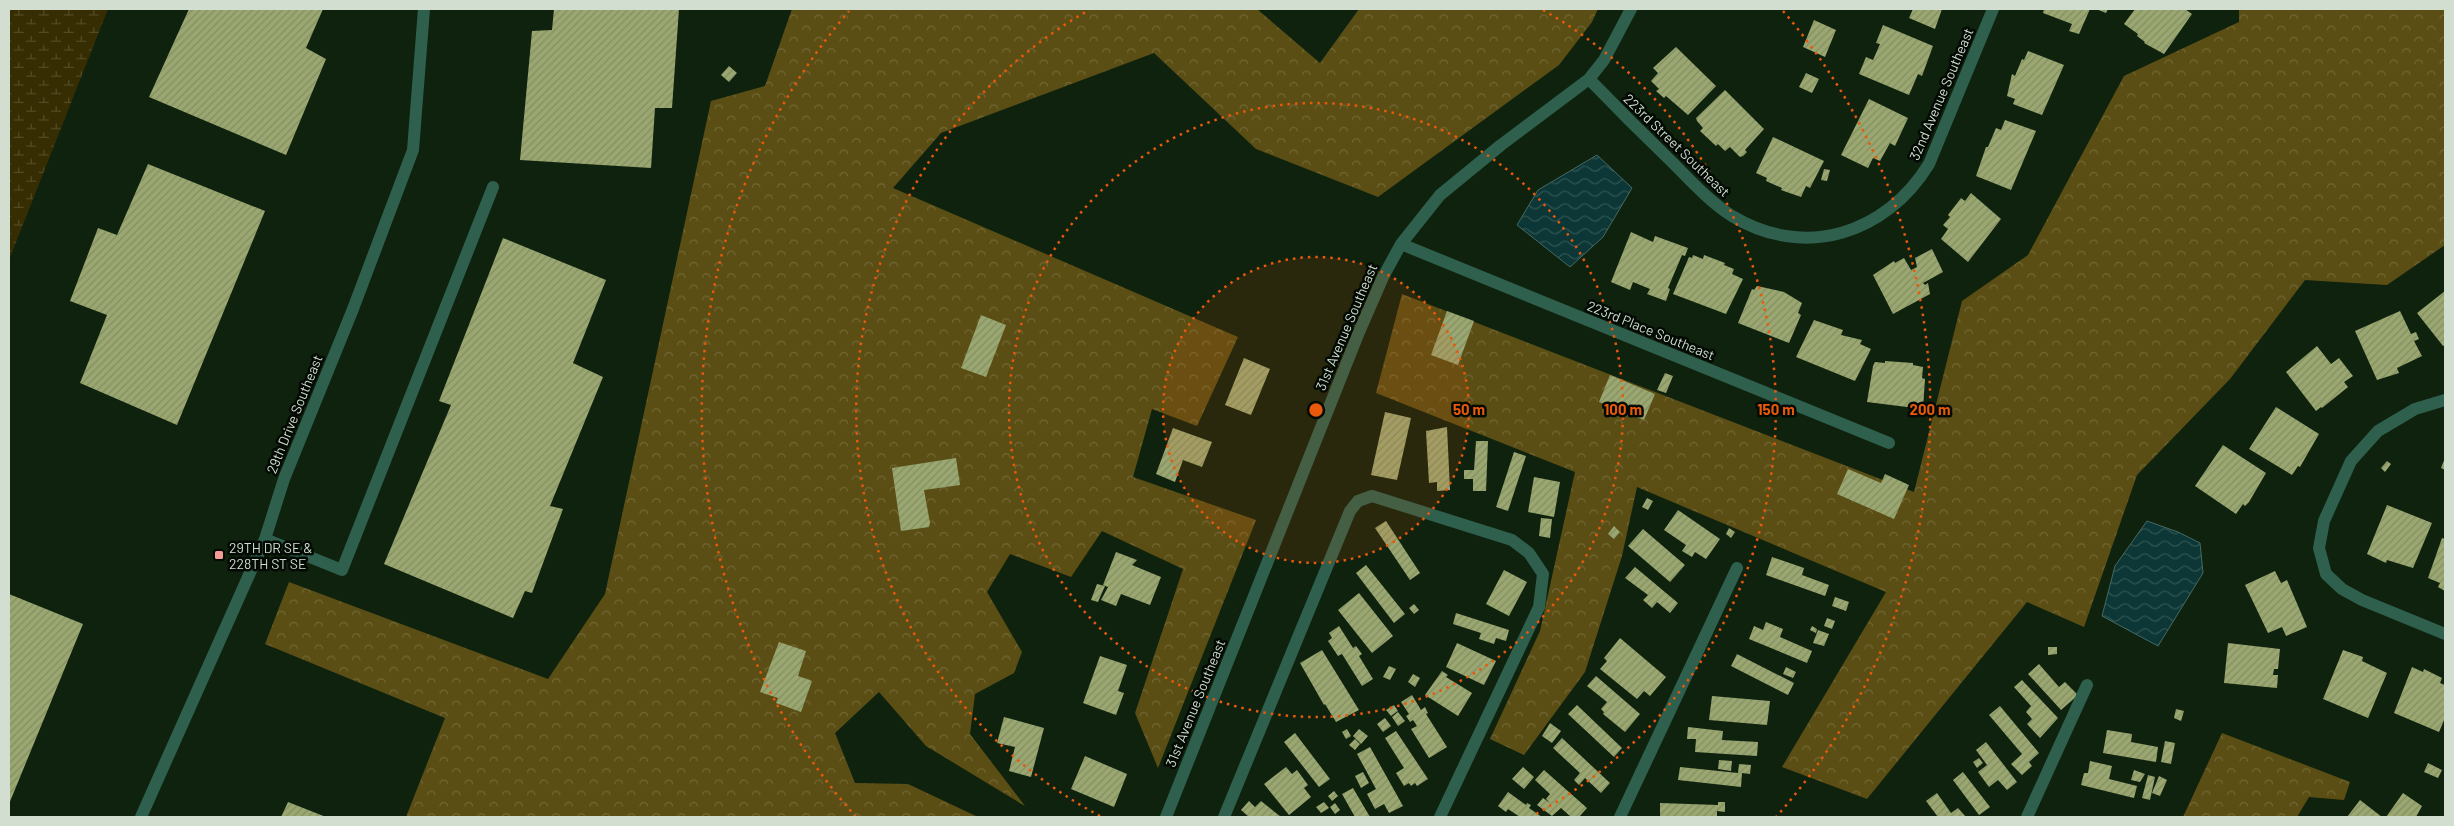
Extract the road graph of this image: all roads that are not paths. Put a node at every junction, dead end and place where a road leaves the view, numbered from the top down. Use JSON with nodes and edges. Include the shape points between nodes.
{"nodes":[{"id":1,"x":424,"y":9,"type":"edge"},
{"id":2,"x":1631,"y":9,"type":"edge"},
{"id":3,"x":1993,"y":9,"type":"edge"},
{"id":4,"x":1589,"y":79,"type":"junction"},
{"id":5,"x":493,"y":187,"type":"dead end"},
{"id":6,"x":1838,"y":236,"type":"joint"},
{"id":7,"x":1401,"y":244,"type":"junction"},
{"id":8,"x":2445,"y":400,"type":"edge"},
{"id":9,"x":1889,"y":443,"type":"dead end"},
{"id":10,"x":264,"y":539,"type":"junction"},
{"id":11,"x":1738,"y":568,"type":"dead end"},
{"id":12,"x":2445,"y":634,"type":"edge"},
{"id":13,"x":2087,"y":685,"type":"dead end"},
{"id":14,"x":141,"y":817,"type":"edge"},
{"id":15,"x":1166,"y":817,"type":"edge"},
{"id":16,"x":1224,"y":817,"type":"edge"},
{"id":17,"x":1440,"y":817,"type":"edge"},
{"id":18,"x":1620,"y":817,"type":"edge"},
{"id":19,"x":2027,"y":817,"type":"edge"}],
"edges":[{"from":1,"to":10,"type":"street","name":"29th Drive Southeast","via":[[413,150],[284,479]]},
{"from":2,"to":4,"type":"street","name":"31st Avenue Southeast","via":[[1613,45]]},
{"from":3,"to":6,"type":"street","name":"32nd Avenue Southeast","via":[[1929,164],[1917,184],[1889,211],[1858,229]]},
{"from":4,"to":6,"type":"street","name":"223rd Street Southeast","via":[[1699,188],[1731,215],[1755,227],[1786,235]]},
{"from":4,"to":7,"type":"street","name":"31st Avenue Southeast","via":[[1500,145],[1440,195]]},
{"from":5,"to":10,"type":"street","via":[[342,570]]},
{"from":7,"to":9,"type":"street","name":"223rd Place Southeast"},
{"from":7,"to":15,"type":"street","name":"31st Avenue Southeast","via":[[1367,311]]},
{"from":8,"to":12,"type":"street","via":[[2415,409],[2378,431],[2351,460],[2324,521],[2319,548],[2326,574],[2342,589]]},
{"from":10,"to":14,"type":"street","name":"29th Drive Southeast"},
{"from":11,"to":18,"type":"street"},
{"from":13,"to":19,"type":"street"},
{"from":16,"to":17,"type":"street","via":[[1350,512],[1358,501],[1372,496],[1512,540],[1529,553],[1543,574],[1539,607]]}]}
